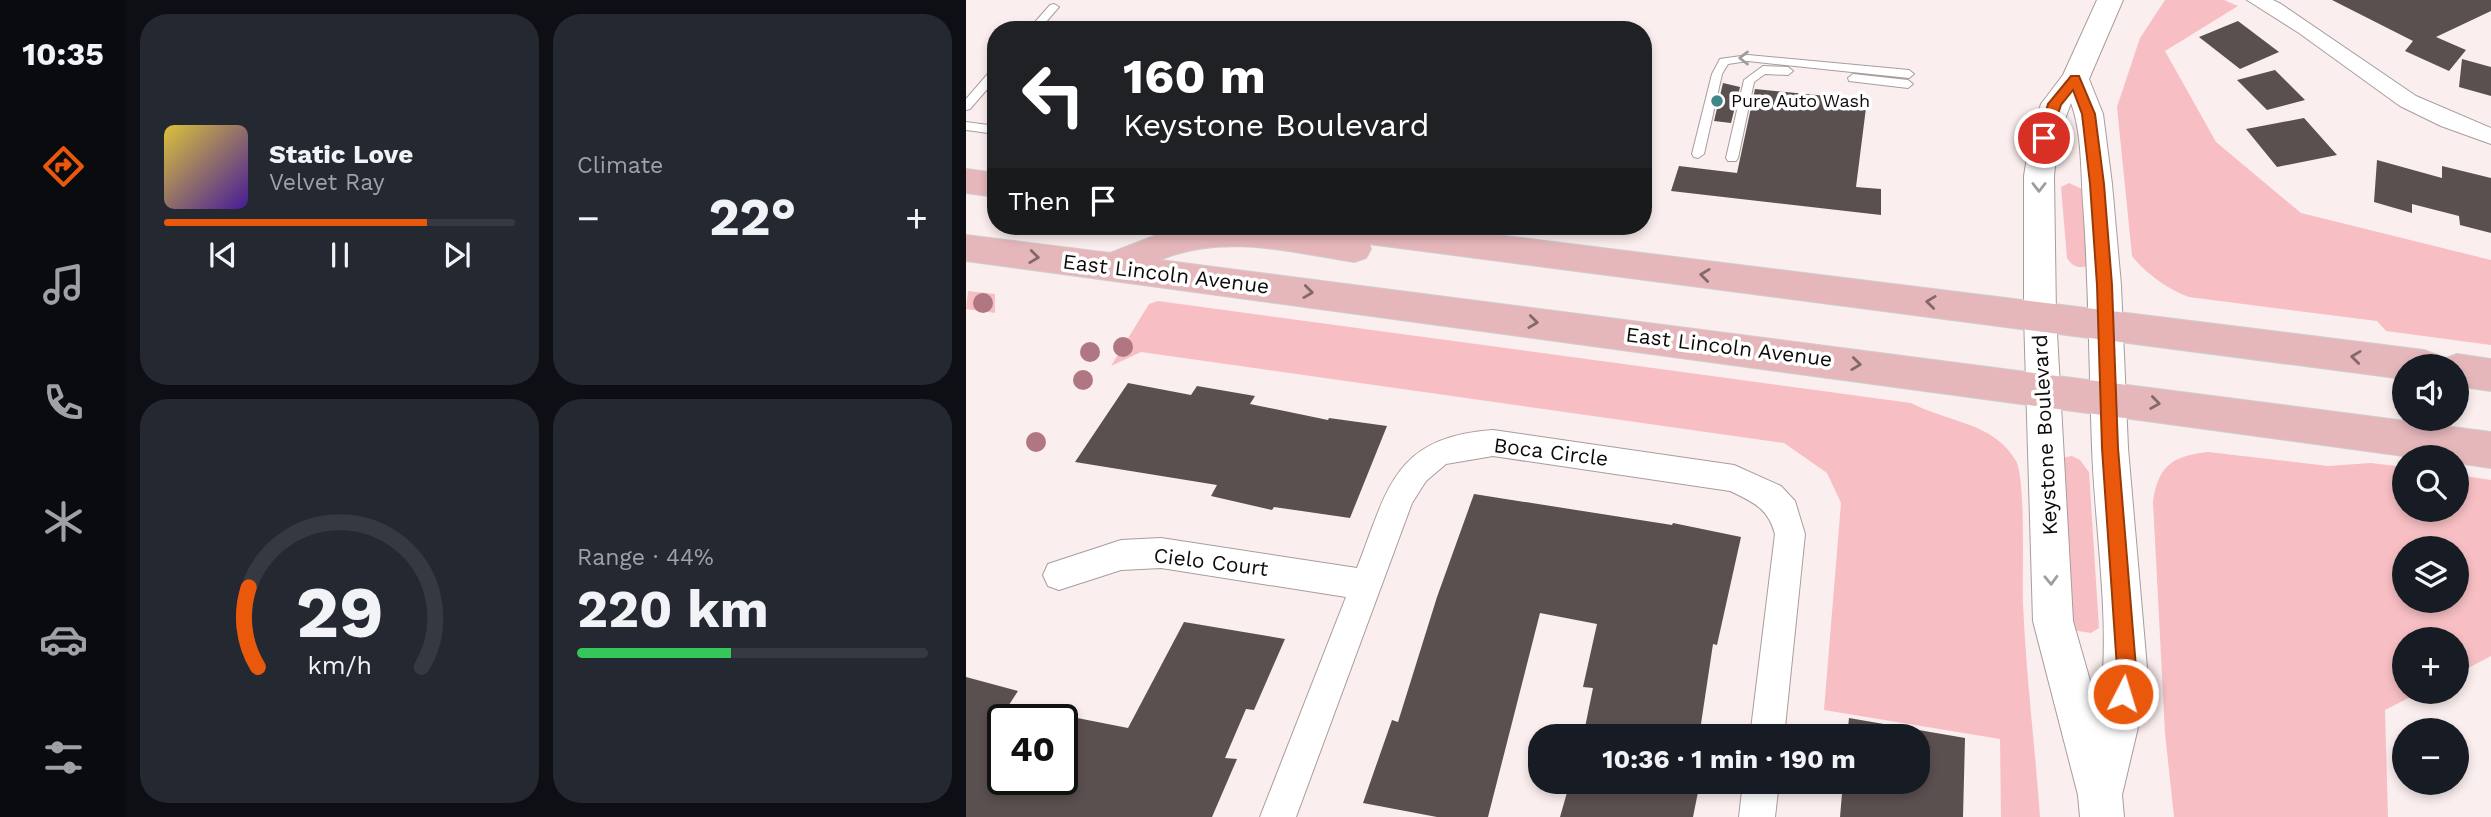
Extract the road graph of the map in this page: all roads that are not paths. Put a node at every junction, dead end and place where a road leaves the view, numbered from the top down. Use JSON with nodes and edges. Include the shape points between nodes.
{"nodes":[{"id":1,"x":2110,"y":0,"type":"edge"},
{"id":2,"x":2257,"y":0,"type":"edge"},
{"id":3,"x":1054,"y":7,"type":"dead end"},
{"id":4,"x":1041,"y":21,"type":"edge"},
{"id":5,"x":2075,"y":79,"type":"junction"},
{"id":6,"x":987,"y":82,"type":"edge"},
{"id":7,"x":2399,"y":96,"type":"junction"},
{"id":8,"x":966,"y":106,"type":"edge"},
{"id":9,"x":2381,"y":110,"type":"dead end"},
{"id":10,"x":966,"y":126,"type":"edge"},
{"id":11,"x":987,"y":129,"type":"edge"},
{"id":12,"x":2491,"y":136,"type":"edge"},
{"id":13,"x":1698,"y":154,"type":"dead end"},
{"id":14,"x":1732,"y":158,"type":"dead end"},
{"id":15,"x":966,"y":181,"type":"edge"},
{"id":16,"x":987,"y":184,"type":"edge"},
{"id":17,"x":1201,"y":235,"type":"edge"},
{"id":18,"x":1250,"y":235,"type":"edge"},
{"id":19,"x":1394,"y":235,"type":"edge"},
{"id":20,"x":1464,"y":244,"type":"junction"},
{"id":21,"x":966,"y":248,"type":"edge"},
{"id":22,"x":1114,"y":267,"type":"junction"},
{"id":23,"x":2039,"y":315,"type":"junction"},
{"id":24,"x":2106,"y":324,"type":"junction"},
{"id":25,"x":2392,"y":362,"type":"edge"},
{"id":26,"x":2469,"y":371,"type":"edge"},
{"id":27,"x":2491,"y":374,"type":"edge"},
{"id":28,"x":2044,"y":389,"type":"junction"},
{"id":29,"x":2109,"y":397,"type":"junction"},
{"id":30,"x":2491,"y":450,"type":"edge"},
{"id":31,"x":1059,"y":575,"type":"dead end"},
{"id":32,"x":1365,"y":585,"type":"junction"},
{"id":33,"x":1768,"y":724,"type":"edge"},
{"id":34,"x":1760,"y":794,"type":"edge"},
{"id":35,"x":2101,"y":806,"type":"edge"},
{"id":36,"x":1278,"y":817,"type":"edge"},
{"id":37,"x":1757,"y":817,"type":"edge"}],
"edges":[{"from":1,"to":5,"type":"street","name":"Keystone Boulevard"},
{"from":2,"to":7,"type":"street","via":[[2312,30]]},
{"from":3,"to":4,"type":"lane"},
{"from":5,"to":23,"type":"street","name":"Keystone Boulevard","one_way":true,"via":[[2055,104],[2039,163]]},
{"from":5,"to":24,"type":"street","name":"Keystone Boulevard","via":[[2089,114],[2095,158]]},
{"from":6,"to":8,"type":"lane"},
{"from":7,"to":9,"type":"street"},
{"from":7,"to":12,"type":"street"},
{"from":10,"to":11,"type":"lane"},
{"from":14,"to":13,"type":"lane","one_way":true,"via":[[1753,74],[1772,69],[1908,79],[1748,58],[1724,61]]},
{"from":15,"to":16,"type":"main road"},
{"from":17,"to":22,"type":"main road","via":[[1160,245]]},
{"from":18,"to":20,"type":"main road","via":[[1397,252]]},
{"from":19,"to":20,"type":"main road"},
{"from":23,"to":20,"type":"main road","one_way":true},
{"from":21,"to":22,"type":"main road","name":"East Lincoln Avenue","one_way":true},
{"from":22,"to":28,"type":"main road","name":"East Lincoln Avenue","one_way":true},
{"from":23,"to":24,"type":"main road"},
{"from":23,"to":28,"type":"street","name":"Keystone Boulevard"},
{"from":25,"to":24,"type":"main road","one_way":true},
{"from":24,"to":29,"type":"street","name":"Keystone Boulevard"},
{"from":26,"to":27,"type":"main road"},
{"from":28,"to":29,"type":"main road","name":"East Lincoln Avenue"},
{"from":28,"to":35,"type":"street","name":"Keystone Boulevard","one_way":true,"via":[[2053,621]]},
{"from":29,"to":30,"type":"main road","name":"East Lincoln Avenue","one_way":true},
{"from":29,"to":35,"type":"street","name":"Keystone Boulevard","via":[[2126,668]]},
{"from":31,"to":32,"type":"street","name":"Cielo Court","via":[[1121,555],[1161,553]]},
{"from":32,"to":33,"type":"street","name":"Boca Circle","via":[[1407,482],[1429,458],[1461,445],[1493,443],[1734,478],[1772,496],[1784,511],[1790,534]]},
{"from":32,"to":36,"type":"street","name":"Boca Circle"},
{"from":34,"to":37,"type":"street"}]}
